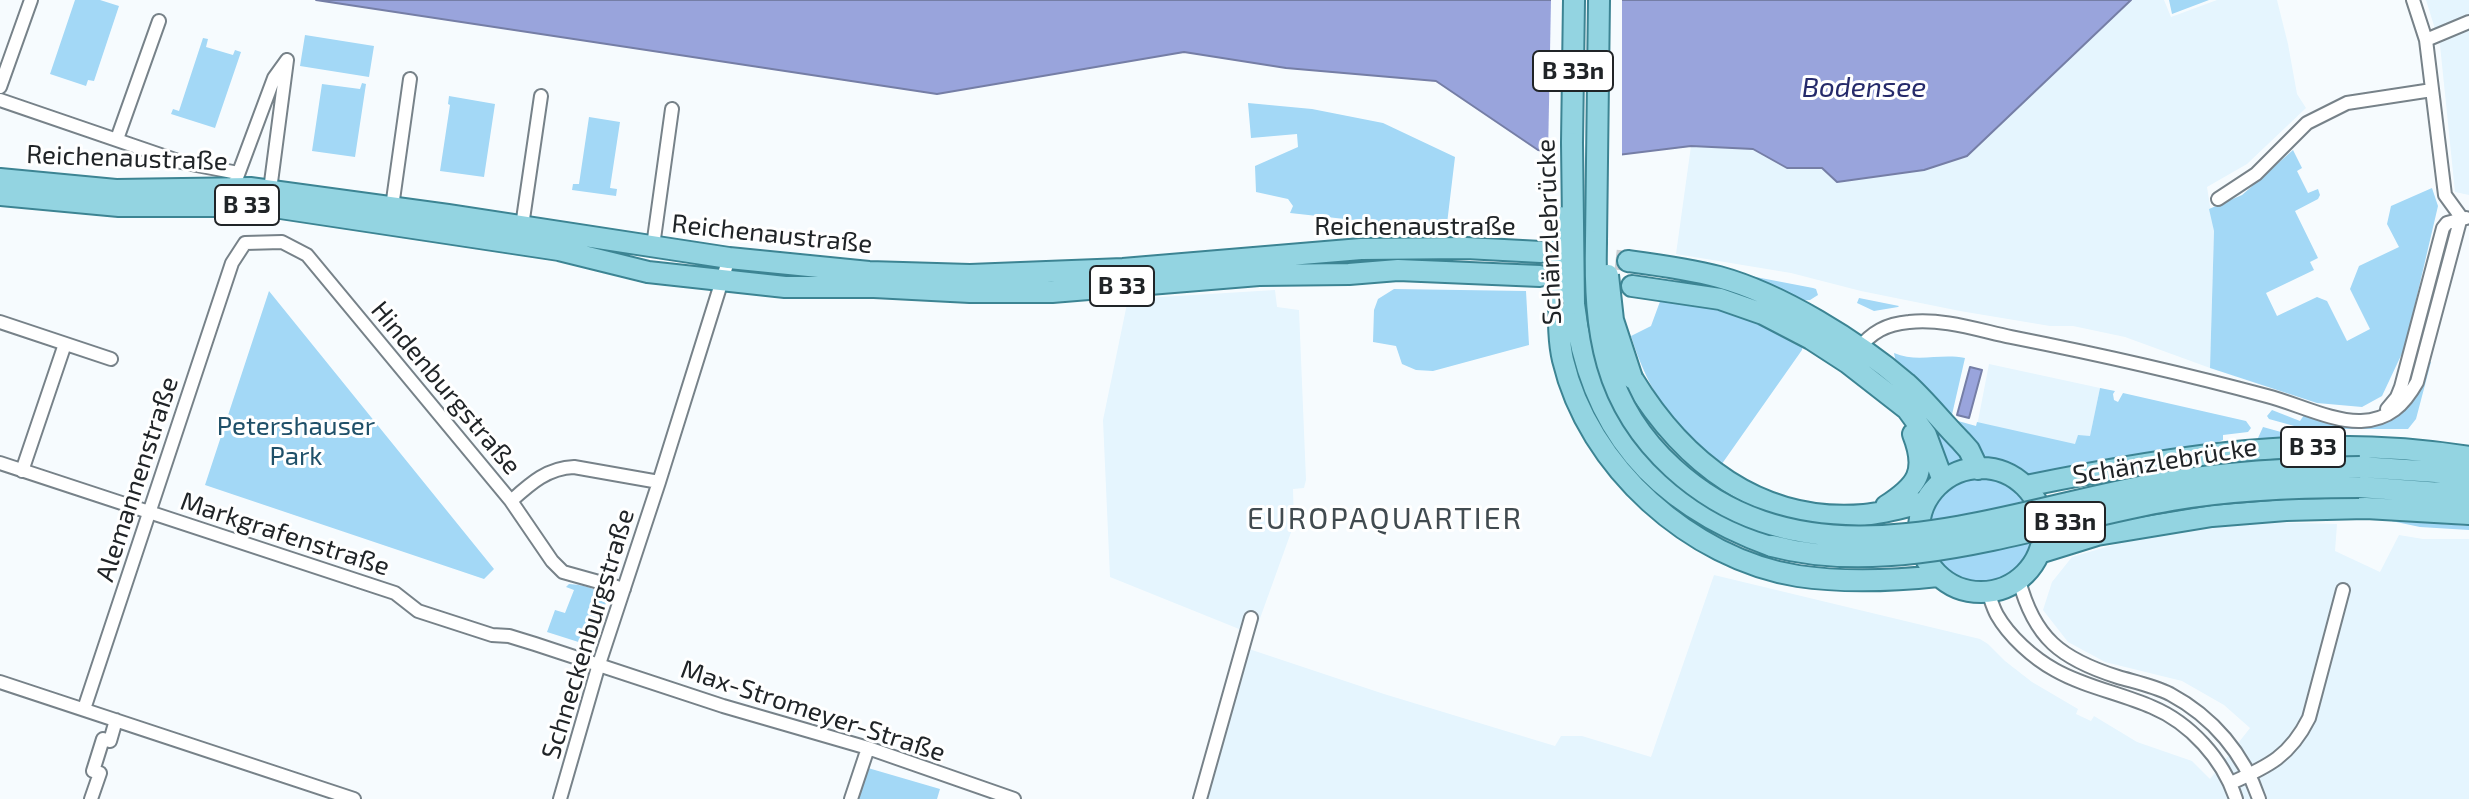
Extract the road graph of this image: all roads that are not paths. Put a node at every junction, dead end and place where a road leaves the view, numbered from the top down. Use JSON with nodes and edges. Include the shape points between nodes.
{"nodes":[{"id":1,"x":31,"y":0,"type":"edge"},
{"id":2,"x":1574,"y":0,"type":"edge"},
{"id":3,"x":1599,"y":0,"type":"edge"},
{"id":4,"x":2413,"y":0,"type":"edge"},
{"id":5,"x":159,"y":21,"type":"dead end"},
{"id":6,"x":2469,"y":22,"type":"edge"},
{"id":7,"x":2426,"y":40,"type":"junction"},
{"id":8,"x":410,"y":79,"type":"dead end"},
{"id":9,"x":0,"y":87,"type":"edge"},
{"id":10,"x":2432,"y":90,"type":"junction"},
{"id":11,"x":541,"y":96,"type":"dead end"},
{"id":12,"x":0,"y":100,"type":"edge"},
{"id":13,"x":672,"y":109,"type":"dead end"},
{"id":14,"x":117,"y":139,"type":"junction"},
{"id":15,"x":251,"y":139,"type":"junction"},
{"id":16,"x":276,"y":142,"type":"junction"},
{"id":17,"x":1572,"y":143,"type":"junction"},
{"id":18,"x":0,"y":179,"type":"edge"},
{"id":19,"x":236,"y":180,"type":"junction"},
{"id":20,"x":270,"y":190,"type":"junction"},
{"id":21,"x":0,"y":195,"type":"edge"},
{"id":22,"x":2218,"y":199,"type":"dead end"},
{"id":23,"x":392,"y":207,"type":"junction"},
{"id":24,"x":2465,"y":218,"type":"edge"},
{"id":25,"x":522,"y":226,"type":"junction"},
{"id":26,"x":1596,"y":241,"type":"junction"},
{"id":27,"x":653,"y":246,"type":"junction"},
{"id":28,"x":729,"y":258,"type":"junction"},
{"id":29,"x":1628,"y":261,"type":"tunnel mouth"},
{"id":30,"x":232,"y":263,"type":"joint"},
{"id":31,"x":1664,"y":266,"type":"junction"},
{"id":32,"x":634,"y":269,"type":"junction"},
{"id":33,"x":722,"y":282,"type":"junction"},
{"id":34,"x":0,"y":322,"type":"edge"},
{"id":35,"x":65,"y":344,"type":"junction"},
{"id":36,"x":1854,"y":355,"type":"junction"},
{"id":37,"x":111,"y":359,"type":"dead end"},
{"id":38,"x":1913,"y":417,"type":"junction"},
{"id":39,"x":2469,"y":457,"type":"edge"},
{"id":40,"x":0,"y":463,"type":"edge"},
{"id":41,"x":1978,"y":469,"type":"junction"},
{"id":42,"x":22,"y":471,"type":"junction"},
{"id":43,"x":2360,"y":477,"type":"junction"},
{"id":44,"x":2469,"y":477,"type":"edge"},
{"id":45,"x":1943,"y":481,"type":"junction"},
{"id":46,"x":659,"y":482,"type":"junction"},
{"id":47,"x":2026,"y":486,"type":"junction"},
{"id":48,"x":2469,"y":495,"type":"edge"},
{"id":49,"x":511,"y":501,"type":"junction"},
{"id":50,"x":1925,"y":502,"type":"junction"},
{"id":51,"x":150,"y":512,"type":"junction"},
{"id":52,"x":1876,"y":513,"type":"junction"},
{"id":53,"x":2469,"y":514,"type":"edge"},
{"id":54,"x":2039,"y":553,"type":"junction"},
{"id":55,"x":1938,"y":576,"type":"junction"},
{"id":56,"x":2019,"y":580,"type":"junction"},
{"id":57,"x":624,"y":589,"type":"junction"},
{"id":58,"x":2343,"y":590,"type":"dead end"},
{"id":59,"x":1988,"y":592,"type":"junction"},
{"id":60,"x":1251,"y":618,"type":"dead end"},
{"id":61,"x":599,"y":664,"type":"junction"},
{"id":62,"x":0,"y":682,"type":"edge"},
{"id":63,"x":84,"y":709,"type":"junction"},
{"id":64,"x":116,"y":720,"type":"junction"},
{"id":65,"x":868,"y":748,"type":"junction"},
{"id":66,"x":2251,"y":774,"type":"junction"},
{"id":67,"x":2231,"y":783,"type":"junction"},
{"id":68,"x":91,"y":799,"type":"edge"},
{"id":69,"x":354,"y":799,"type":"edge"},
{"id":70,"x":560,"y":799,"type":"edge"},
{"id":71,"x":851,"y":799,"type":"edge"},
{"id":72,"x":1014,"y":799,"type":"edge"},
{"id":73,"x":1200,"y":799,"type":"edge"},
{"id":74,"x":2236,"y":799,"type":"edge"},
{"id":75,"x":2259,"y":799,"type":"edge"}],
"edges":[{"from":1,"to":9,"type":"street"},
{"from":2,"to":17,"type":"main road","name":"Schänzlebrücke","number":"B 33n"},
{"from":3,"to":26,"type":"main road","name":"Schänzlebrücke","number":"B 33n"},
{"from":4,"to":7,"type":"street"},
{"from":5,"to":14,"type":"street"},
{"from":6,"to":7,"type":"street"},
{"from":7,"to":10,"type":"street"},
{"from":8,"to":23,"type":"street"},
{"from":10,"to":22,"type":"street","via":[[2347,103],[2307,123],[2256,174]]},
{"from":10,"to":24,"type":"street","via":[[2445,195]]},
{"from":11,"to":25,"type":"street"},
{"from":12,"to":14,"type":"street"},
{"from":13,"to":27,"type":"street"},
{"from":14,"to":19,"type":"street"},
{"from":15,"to":16,"type":"street"},
{"from":15,"to":16,"type":"street","via":[[274,78],[287,60]]},
{"from":15,"to":19,"type":"street"},
{"from":16,"to":20,"type":"street"},
{"from":17,"to":43,"type":"main road","name":"Schänzlebrücke","number":"B 33n","bridge":true,"via":[[1574,304],[1589,378],[1622,440],[1642,464],[1685,503],[1741,535],[1810,555],[1889,556],[2204,495]]},
{"from":17,"to":55,"type":"main road","number":"B 33n","bridge":true,"via":[[1561,175],[1563,359],[1580,406],[1617,468],[1652,504],[1714,547],[1765,567],[1852,581]]},
{"from":18,"to":19,"type":"main road","name":"Reichenaustraße","number":"B 33","via":[[116,190]]},
{"from":19,"to":20,"type":"main road","name":"Reichenaustraße","number":"B 33"},
{"from":20,"to":23,"type":"main road","name":"Reichenaustraße","number":"B 33"},
{"from":21,"to":32,"type":"main road","name":"Reichenaustraße","number":"B 33","via":[[119,206],[267,206],[559,250]]},
{"from":23,"to":25,"type":"main road","name":"Reichenaustraße","number":"B 33"},
{"from":24,"to":36,"type":"street","via":[[2417,382],[2407,400],[2382,418],[2340,419],[2131,361],[1932,321],[1888,325]]},
{"from":25,"to":27,"type":"main road","name":"Reichenaustraße","number":"B 33"},
{"from":26,"to":43,"type":"main road","name":"Schänzlebrücke","number":"B 33n","bridge":true,"via":[[1602,345],[1610,375],[1639,429],[1687,481],[1737,513],[1768,525],[1829,536],[1899,535],[2222,474],[2276,470]]},
{"from":26,"to":52,"type":"main road","number":"B 33n","bridge":true,"via":[[1608,266],[1613,320],[1632,378],[1673,436],[1702,465],[1740,489],[1794,509],[1829,515]]},
{"from":27,"to":28,"type":"main road","name":"Reichenaustraße","number":"B 33"},
{"from":27,"to":32,"type":"main road","via":[[645,262]]},
{"from":28,"to":33,"type":"street","name":"Schneckenburgstraße"},
{"from":28,"to":33,"type":"main road","name":"Reichenaustraße","number":"B 33","via":[[869,272],[970,275],[1123,269],[1361,249],[1539,252],[1549,263],[1538,276],[1398,270],[995,292]]},
{"from":29,"to":31,"type":"main road"},
{"from":30,"to":49,"type":"street","name":"Hindenburgstraße","via":[[245,243],[282,242],[307,255]]},
{"from":30,"to":51,"type":"street","name":"Alemannenstraße"},
{"from":31,"to":36,"type":"main road","via":[[1740,284],[1801,312]]},
{"from":31,"to":36,"type":"main road","via":[[1640,287],[1720,299]]},
{"from":32,"to":33,"type":"main road","name":"Reichenaustraße","number":"B 33"},
{"from":33,"to":46,"type":"street","name":"Schneckenburgstraße"},
{"from":34,"to":35,"type":"street"},
{"from":35,"to":37,"type":"street"},
{"from":35,"to":42,"type":"street"},
{"from":36,"to":38,"type":"main road"},
{"from":36,"to":41,"type":"main road","via":[[1904,382],[1969,450]]},
{"from":38,"to":45,"type":"main road","via":[[1926,435]]},
{"from":38,"to":52,"type":"main road","via":[[1919,454],[1916,477],[1903,496]]},
{"from":39,"to":47,"type":"main road","number":"B 33","via":[[2380,446],[2242,450]]},
{"from":40,"to":42,"type":"street","name":"Markgrafenstraße"},
{"from":41,"to":45,"type":"main road"},
{"from":41,"to":47,"type":"main road","via":[[2000,472]]},
{"from":42,"to":51,"type":"street","name":"Markgrafenstraße"},
{"from":43,"to":44,"type":"main road","number":"B 33n","via":[[2436,472]]},
{"from":43,"to":48,"type":"main road","number":"B 33n"},
{"from":45,"to":50,"type":"main road"},
{"from":46,"to":49,"type":"street","name":"Schneckenburgstraße","via":[[561,468]]},
{"from":46,"to":57,"type":"street","name":"Schneckenburgstraße"},
{"from":47,"to":54,"type":"main road","via":[[2043,524]]},
{"from":49,"to":57,"type":"street","name":"Hindenburgstraße","via":[[563,572]]},
{"from":50,"to":52,"type":"main road","number":"B 33n"},
{"from":50,"to":55,"type":"main road","via":[[1921,545]]},
{"from":51,"to":61,"type":"street","name":"Markgrafenstraße","via":[[395,593],[418,611]]},
{"from":51,"to":63,"type":"street","name":"Alemannenstraße"},
{"from":53,"to":54,"type":"main road","via":[[2366,508],[2212,516],[2097,535]]},
{"from":54,"to":56,"type":"main road"},
{"from":55,"to":59,"type":"main road","via":[[1950,585]]},
{"from":56,"to":59,"type":"main road"},
{"from":56,"to":66,"type":"street","via":[[2031,616],[2055,646],[2074,660],[2169,693],[2189,706],[2227,740]]},
{"from":57,"to":61,"type":"street","name":"Schneckenburgstraße"},
{"from":58,"to":66,"type":"street","via":[[2309,718],[2281,757]]},
{"from":59,"to":67,"type":"street","via":[[1997,615],[2038,658],[2064,674],[2177,720],[2205,746]]},
{"from":60,"to":73,"type":"street"},
{"from":61,"to":65,"type":"street","name":"Max-Stromeyer-Straße"},
{"from":61,"to":70,"type":"street","name":"Schneckenburgstraße"},
{"from":62,"to":63,"type":"street"},
{"from":63,"to":64,"type":"street"},
{"from":64,"to":68,"type":"street","via":[[110,741],[103,739],[96,760],[93,771],[100,773]]},
{"from":64,"to":69,"type":"street"},
{"from":65,"to":71,"type":"street"},
{"from":65,"to":72,"type":"street","name":"Max-Stromeyer-Straße"},
{"from":66,"to":67,"type":"street"},
{"from":66,"to":75,"type":"street"},
{"from":67,"to":74,"type":"street"}]}
